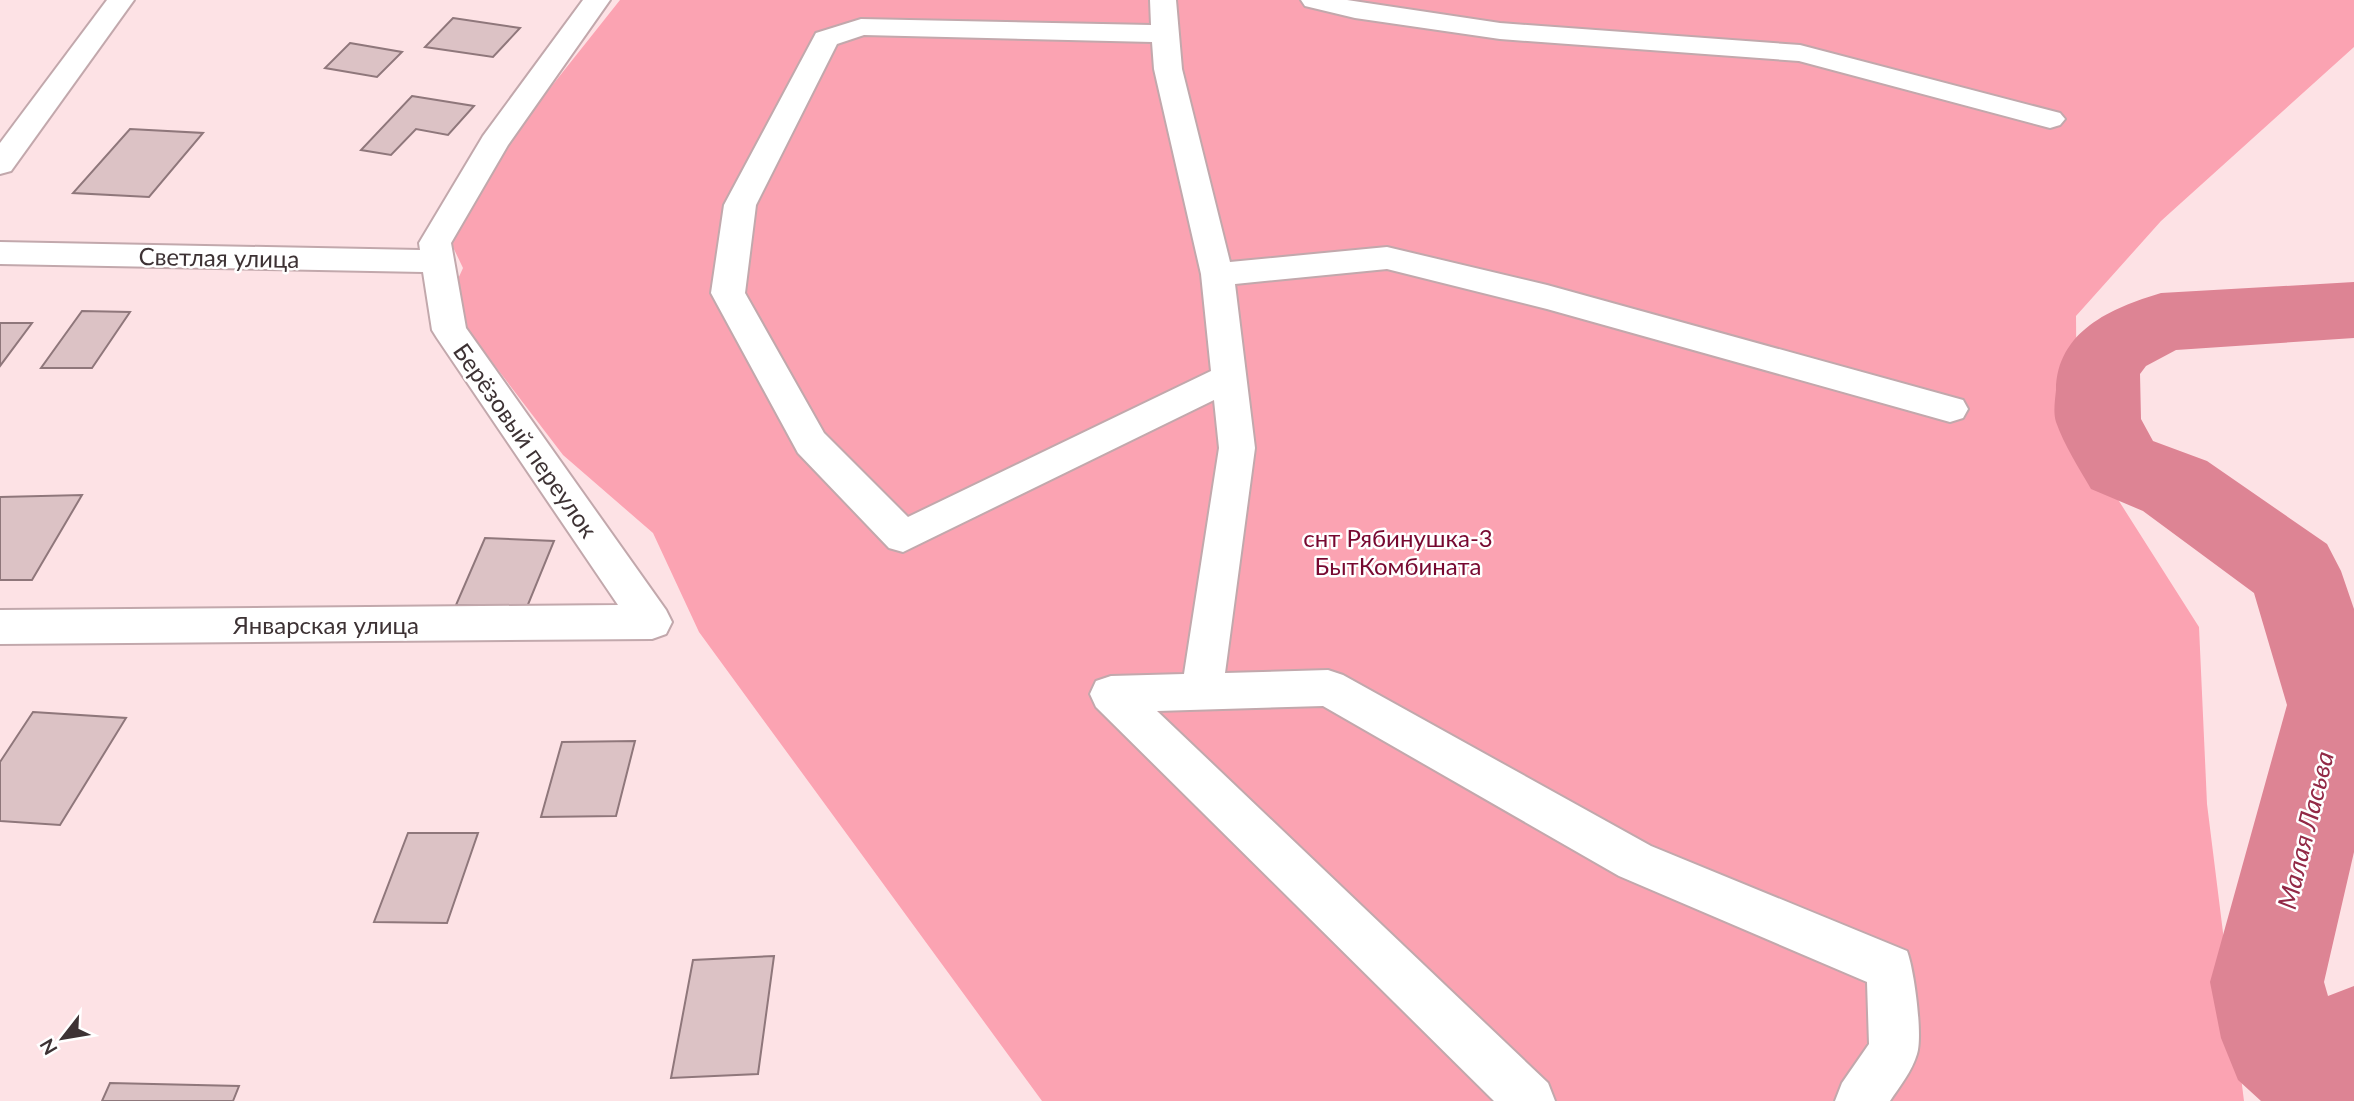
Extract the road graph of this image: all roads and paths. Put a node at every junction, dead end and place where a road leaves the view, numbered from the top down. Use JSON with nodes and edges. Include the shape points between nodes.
{"nodes":[{"id":1,"x":121,"y":0,"type":"edge"},
{"id":2,"x":597,"y":0,"type":"edge"},
{"id":3,"x":1163,"y":0,"type":"edge"},
{"id":4,"x":1314,"y":0,"type":"edge"},
{"id":5,"x":1166,"y":34,"type":"junction"},
{"id":6,"x":2050,"y":118,"type":"dead end"},
{"id":7,"x":0,"y":164,"type":"edge"},
{"id":8,"x":0,"y":253,"type":"edge"},
{"id":9,"x":438,"y":261,"type":"junction"},
{"id":10,"x":1217,"y":274,"type":"junction"},
{"id":11,"x":1229,"y":377,"type":"junction"},
{"id":12,"x":1950,"y":409,"type":"dead end"},
{"id":13,"x":652,"y":622,"type":"joint"},
{"id":14,"x":0,"y":627,"type":"edge"},
{"id":15,"x":1202,"y":692,"type":"junction"},
{"id":16,"x":1530,"y":1101,"type":"edge"},
{"id":17,"x":1860,"y":1101,"type":"edge"}],
"edges":[{"from":1,"to":7,"type":"street"},
{"from":2,"to":9,"type":"street","name":"Берёзовый переулок","via":[[494,143],[435,243]]},
{"from":3,"to":5,"type":"street"},
{"from":4,"to":6,"type":"street","via":[[1500,31],[1800,53]]},
{"from":5,"to":10,"type":"street","via":[[1168,69]]},
{"from":5,"to":11,"type":"street","via":[[861,27],[826,39],[740,205],[728,292],[811,443],[903,537]]},
{"from":8,"to":9,"type":"street","name":"Светлая улица"},
{"from":9,"to":13,"type":"street","name":"Берёзовый переулок","via":[[449,330]]},
{"from":10,"to":11,"type":"street"},
{"from":10,"to":12,"type":"street","via":[[1387,258],[1547,297]]},
{"from":11,"to":15,"type":"street","via":[[1237,447]]},
{"from":13,"to":14,"type":"street","name":"Январская улица"},
{"from":15,"to":16,"type":"street","via":[[1111,694]]},
{"from":15,"to":17,"type":"street","via":[[1328,688],[1635,861],[1890,968],[1894,1051]]}]}
